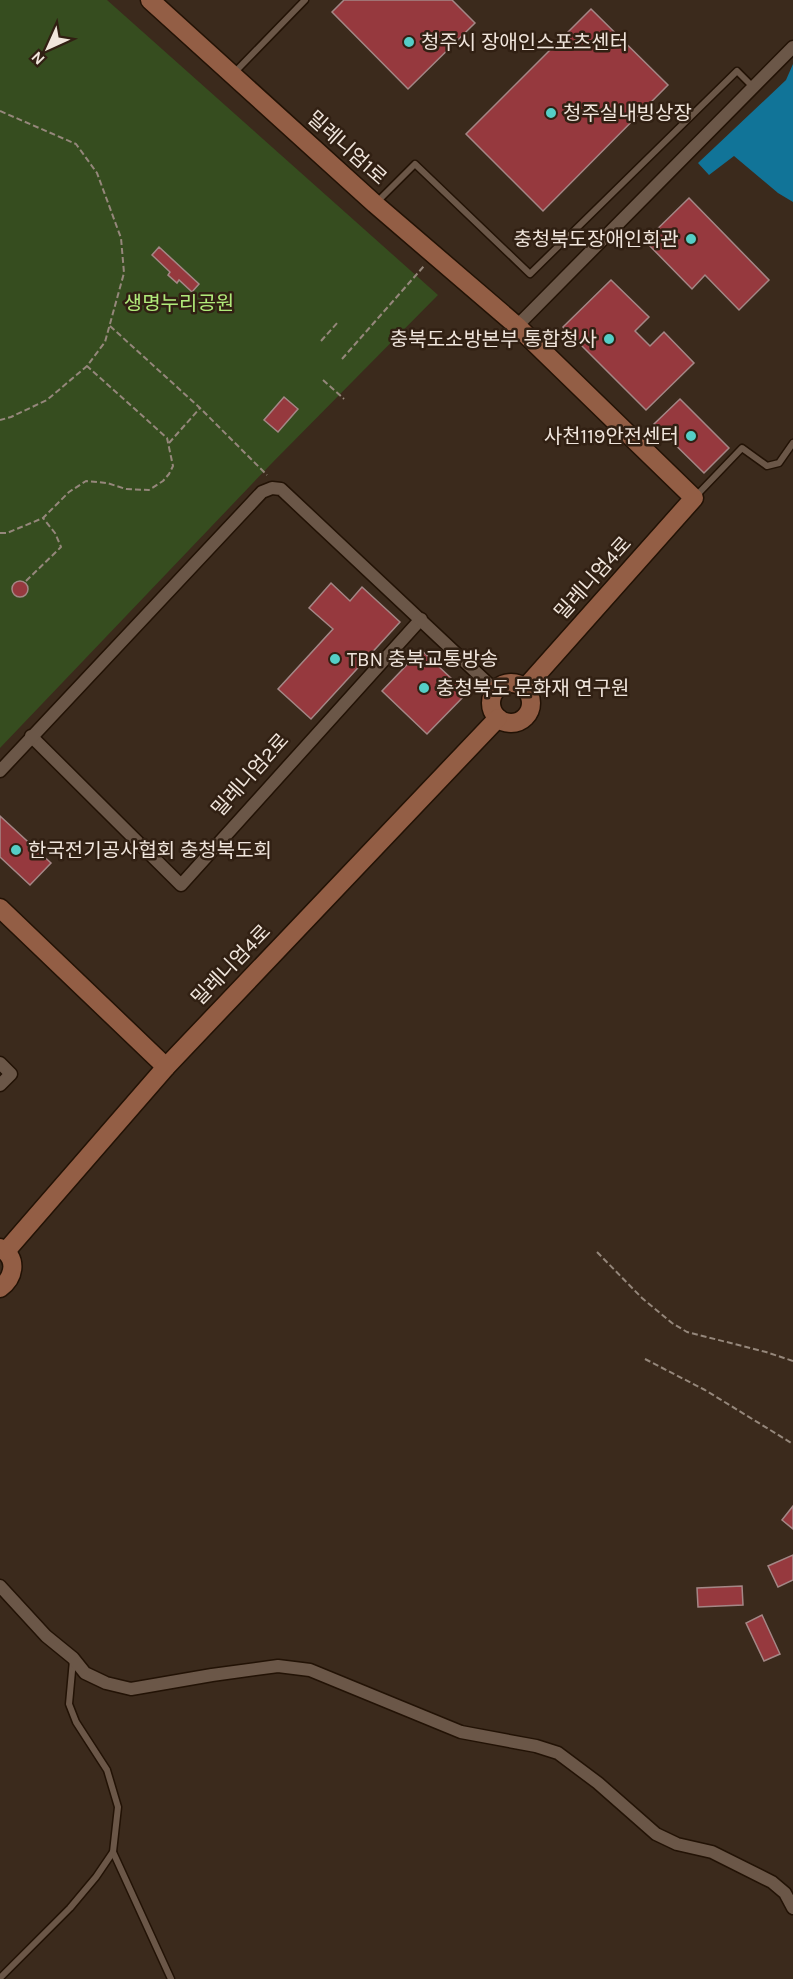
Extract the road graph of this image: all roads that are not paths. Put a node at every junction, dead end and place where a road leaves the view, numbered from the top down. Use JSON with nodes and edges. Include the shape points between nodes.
{"nodes":[{"id":1,"x":150,"y":0,"type":"edge"},
{"id":2,"x":305,"y":0,"type":"edge"},
{"id":3,"x":793,"y":47,"type":"edge"},
{"id":4,"x":233,"y":75,"type":"junction"},
{"id":5,"x":754,"y":87,"type":"junction"},
{"id":6,"x":375,"y":204,"type":"junction"},
{"id":7,"x":517,"y":326,"type":"junction"},
{"id":8,"x":793,"y":442,"type":"edge"},
{"id":9,"x":694,"y":498,"type":"junction"},
{"id":10,"x":421,"y":619,"type":"junction"},
{"id":11,"x":525,"y":688,"type":"junction"},
{"id":12,"x":495,"y":690,"type":"junction"},
{"id":13,"x":498,"y":718,"type":"junction"},
{"id":14,"x":31,"y":736,"type":"junction"},
{"id":15,"x":0,"y":771,"type":"edge"},
{"id":16,"x":0,"y":908,"type":"edge"},
{"id":17,"x":0,"y":1063,"type":"edge"},
{"id":18,"x":166,"y":1067,"type":"junction"},
{"id":19,"x":0,"y":1085,"type":"edge"},
{"id":20,"x":3,"y":1250,"type":"edge"},
{"id":21,"x":0,"y":1288,"type":"edge"},
{"id":22,"x":0,"y":1586,"type":"edge"},
{"id":23,"x":73,"y":1658,"type":"junction"},
{"id":24,"x":112,"y":1852,"type":"junction"},
{"id":25,"x":793,"y":1908,"type":"edge"},
{"id":26,"x":0,"y":1978,"type":"edge"},
{"id":27,"x":171,"y":1979,"type":"edge"}],
"edges":[{"from":1,"to":4,"type":"street","name":"밀레니엄1로"},
{"from":2,"to":4,"type":"lane"},
{"from":3,"to":5,"type":"street"},
{"from":4,"to":6,"type":"street","name":"밀레니엄1로"},
{"from":5,"to":6,"type":"lane","via":[[736,72],[530,274],[415,164]]},
{"from":5,"to":7,"type":"street"},
{"from":6,"to":7,"type":"street","name":"밀레니엄1로"},
{"from":7,"to":9,"type":"street","name":"밀레니엄1로"},
{"from":8,"to":9,"type":"lane","via":[[779,463],[767,466],[742,448]]},
{"from":9,"to":11,"type":"street","name":"밀레니엄4로"},
{"from":10,"to":12,"type":"street"},
{"from":10,"to":14,"type":"street","via":[[282,489],[272,488],[262,492]]},
{"from":10,"to":14,"type":"street","name":"밀레니엄2로","via":[[180,885]]},
{"from":11,"to":12,"type":"street","via":[[506,683]]},
{"from":11,"to":13,"type":"street","via":[[531,706],[524,718],[512,723]]},
{"from":12,"to":13,"type":"street","via":[[490,702]]},
{"from":13,"to":18,"type":"street","name":"밀레니엄4로"},
{"from":14,"to":15,"type":"street"},
{"from":16,"to":18,"type":"street"},
{"from":17,"to":19,"type":"street","via":[[11,1074]]},
{"from":18,"to":20,"type":"street","name":"밀레니엄4로"},
{"from":20,"to":21,"type":"street","via":[[13,1269]]},
{"from":22,"to":23,"type":"street","via":[[46,1636]]},
{"from":23,"to":24,"type":"lane","via":[[69,1704],[107,1770],[118,1807]]},
{"from":23,"to":25,"type":"street","via":[[86,1673],[131,1689],[278,1666],[310,1670],[461,1732],[558,1753],[656,1834],[677,1844],[712,1852],[764,1878],[785,1893]]},
{"from":24,"to":26,"type":"lane","via":[[70,1908]]},
{"from":24,"to":27,"type":"lane"}]}
